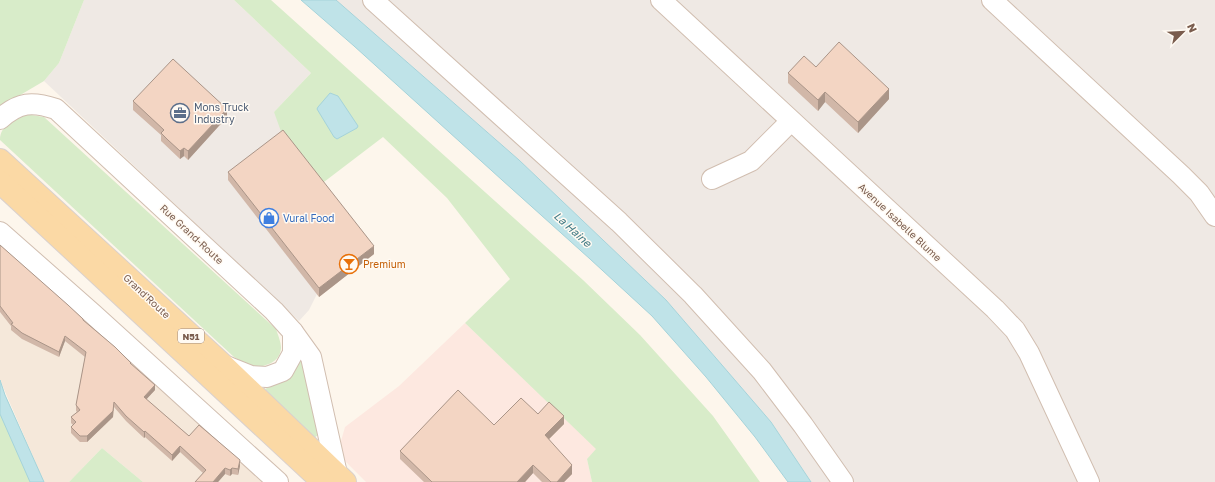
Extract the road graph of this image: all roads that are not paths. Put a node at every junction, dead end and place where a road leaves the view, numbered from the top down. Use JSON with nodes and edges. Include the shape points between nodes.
{"nodes":[{"id":1,"x":373,"y":0,"type":"edge"},
{"id":2,"x":661,"y":0,"type":"edge"},
{"id":3,"x":992,"y":0,"type":"edge"},
{"id":4,"x":0,"y":119,"type":"edge"},
{"id":5,"x":791,"y":121,"type":"junction"},
{"id":6,"x":0,"y":160,"type":"edge"},
{"id":7,"x":712,"y":179,"type":"dead end"},
{"id":8,"x":0,"y":182,"type":"edge"},
{"id":9,"x":30,"y":199,"type":"junction"},
{"id":10,"x":1215,"y":216,"type":"edge"},
{"id":11,"x":0,"y":232,"type":"edge"},
{"id":12,"x":293,"y":332,"type":"junction"},
{"id":13,"x":222,"y":364,"type":"junction"},
{"id":14,"x":335,"y":479,"type":"edge"},
{"id":15,"x":278,"y":482,"type":"edge"},
{"id":16,"x":843,"y":482,"type":"edge"},
{"id":17,"x":1089,"y":482,"type":"edge"}],
"edges":[{"from":1,"to":16,"type":"street","via":[[619,222],[693,295],[762,371]]},
{"from":2,"to":5,"type":"street","name":"Avenue Isabelle Blume"},
{"from":3,"to":10,"type":"street","via":[[1181,174],[1199,193]]},
{"from":4,"to":12,"type":"street","name":"Rue Grand-Route","via":[[19,105],[33,103],[56,109],[274,311]]},
{"from":5,"to":7,"type":"street","via":[[751,161]]},
{"from":5,"to":17,"type":"street","name":"Avenue Isabelle Blume","via":[[1015,330],[1029,353]]},
{"from":6,"to":9,"type":"main road","name":"Grand'Route","number":"N51"},
{"from":8,"to":9,"type":"main road","name":"Grand'Route","number":"N51"},
{"from":9,"to":13,"type":"main road","name":"Grand'Route","number":"N51"},
{"from":9,"to":14,"type":"main road","name":"Grand'Route","number":"N51"},
{"from":11,"to":15,"type":"street"},
{"from":12,"to":13,"type":"street","via":[[293,353],[282,371],[267,377],[251,376]]},
{"from":12,"to":14,"type":"street","name":"Rue Grand-Route","via":[[311,357]]},
{"from":13,"to":14,"type":"main road","name":"Grand'Route","number":"N51"}]}
